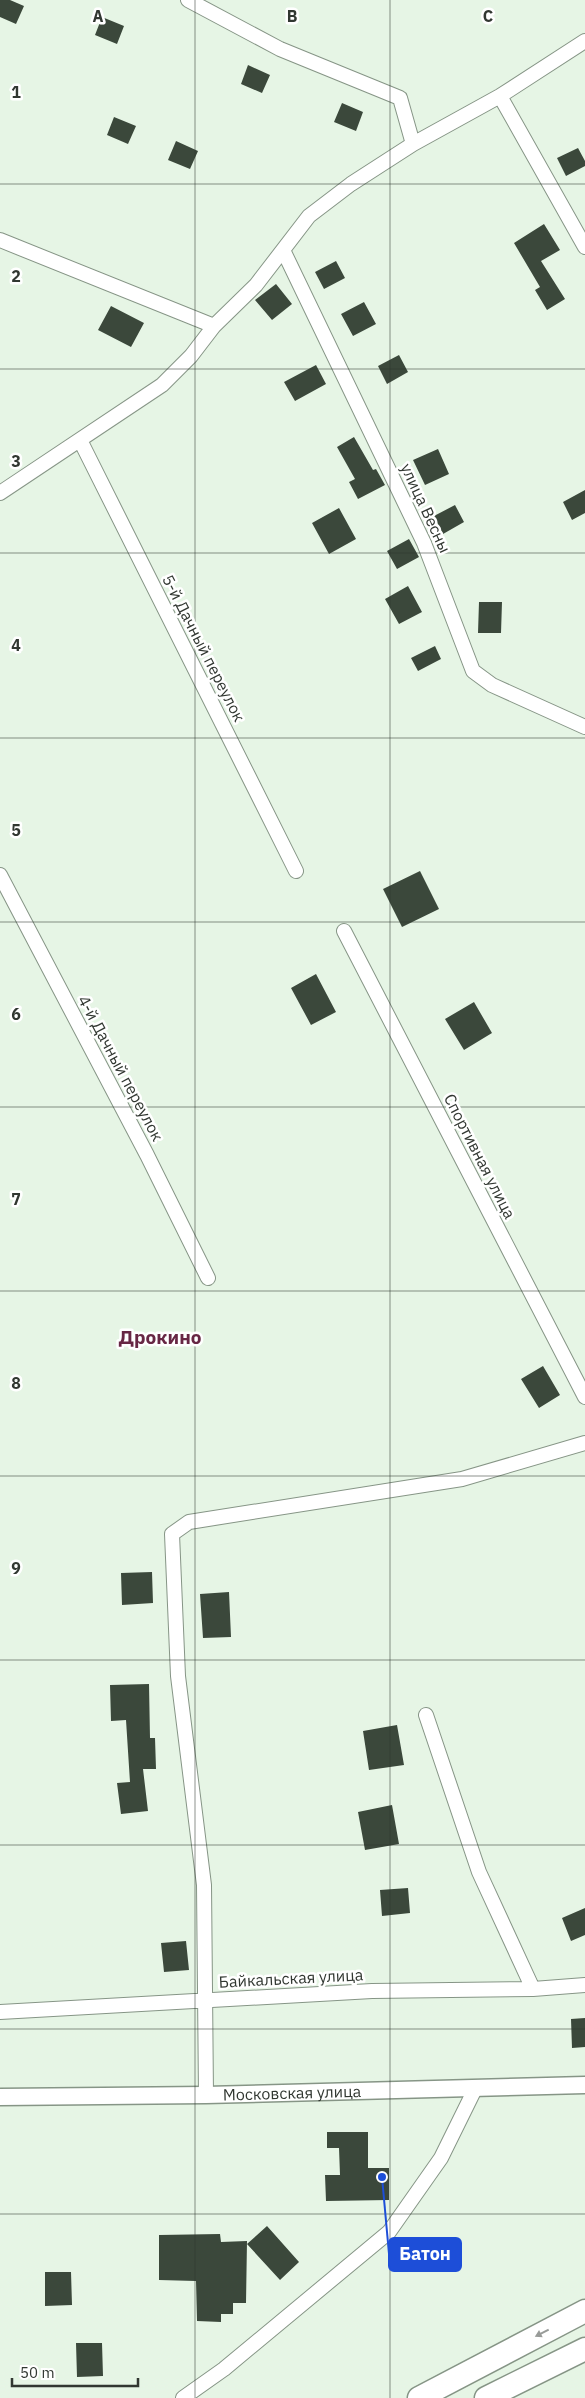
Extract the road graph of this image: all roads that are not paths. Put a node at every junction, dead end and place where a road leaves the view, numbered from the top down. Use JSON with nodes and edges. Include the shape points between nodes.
{"nodes":[{"id":1,"x":188,"y":0,"type":"edge"},
{"id":2,"x":585,"y":41,"type":"edge"},
{"id":3,"x":500,"y":96,"type":"junction"},
{"id":4,"x":413,"y":144,"type":"junction"},
{"id":5,"x":0,"y":240,"type":"edge"},
{"id":6,"x":585,"y":247,"type":"edge"},
{"id":7,"x":283,"y":250,"type":"junction"},
{"id":8,"x":214,"y":326,"type":"junction"},
{"id":9,"x":80,"y":440,"type":"junction"},
{"id":10,"x":0,"y":493,"type":"edge"},
{"id":11,"x":585,"y":727,"type":"edge"},
{"id":12,"x":296,"y":871,"type":"dead end"},
{"id":13,"x":0,"y":875,"type":"edge"},
{"id":14,"x":344,"y":931,"type":"dead end"},
{"id":15,"x":208,"y":1278,"type":"dead end"},
{"id":16,"x":585,"y":1396,"type":"edge"},
{"id":17,"x":585,"y":1443,"type":"edge"},
{"id":18,"x":426,"y":1715,"type":"dead end"},
{"id":19,"x":585,"y":1985,"type":"edge"},
{"id":20,"x":533,"y":1989,"type":"junction"},
{"id":21,"x":206,"y":2000,"type":"junction"},
{"id":22,"x":0,"y":2012,"type":"edge"},
{"id":23,"x":585,"y":2085,"type":"edge"},
{"id":24,"x":476,"y":2088,"type":"junction"},
{"id":25,"x":206,"y":2095,"type":"junction"},
{"id":26,"x":0,"y":2097,"type":"edge"},
{"id":27,"x":585,"y":2311,"type":"edge"},
{"id":28,"x":585,"y":2349,"type":"edge"},
{"id":29,"x":183,"y":2398,"type":"edge"},
{"id":30,"x":419,"y":2398,"type":"edge"},
{"id":31,"x":486,"y":2398,"type":"edge"}],
"edges":[{"from":1,"to":4,"type":"street","via":[[280,50],[400,98]]},
{"from":2,"to":3,"type":"street"},
{"from":3,"to":4,"type":"street"},
{"from":3,"to":6,"type":"street"},
{"from":4,"to":7,"type":"street","via":[[309,216]]},
{"from":5,"to":8,"type":"street"},
{"from":7,"to":8,"type":"street","via":[[256,286]]},
{"from":7,"to":11,"type":"street","name":"улица Весны","via":[[424,543],[473,671],[492,685]]},
{"from":8,"to":9,"type":"street","via":[[191,356],[162,385]]},
{"from":9,"to":10,"type":"street"},
{"from":9,"to":12,"type":"street","name":"5-й Дачный переулок"},
{"from":13,"to":15,"type":"street","name":"4-й Дачный переулок"},
{"from":14,"to":16,"type":"street","name":"Спортивная улица"},
{"from":17,"to":21,"type":"street","via":[[462,1479],[189,1522],[172,1534],[178,1676],[204,1885]]},
{"from":18,"to":20,"type":"street","via":[[479,1872]]},
{"from":19,"to":20,"type":"street","name":"Байкальская улица"},
{"from":20,"to":21,"type":"street","name":"Байкальская улица","via":[[372,1991]]},
{"from":21,"to":22,"type":"street","name":"Байкальская улица"},
{"from":21,"to":25,"type":"street"},
{"from":23,"to":24,"type":"street","name":"Московская улица"},
{"from":24,"to":25,"type":"street","name":"Московская улица"},
{"from":24,"to":29,"type":"street","via":[[441,2158],[389,2232],[224,2370]]},
{"from":25,"to":26,"type":"street","name":"Московская улица"},
{"from":27,"to":30,"type":"highway","one_way":true},
{"from":28,"to":31,"type":"highway"}]}
